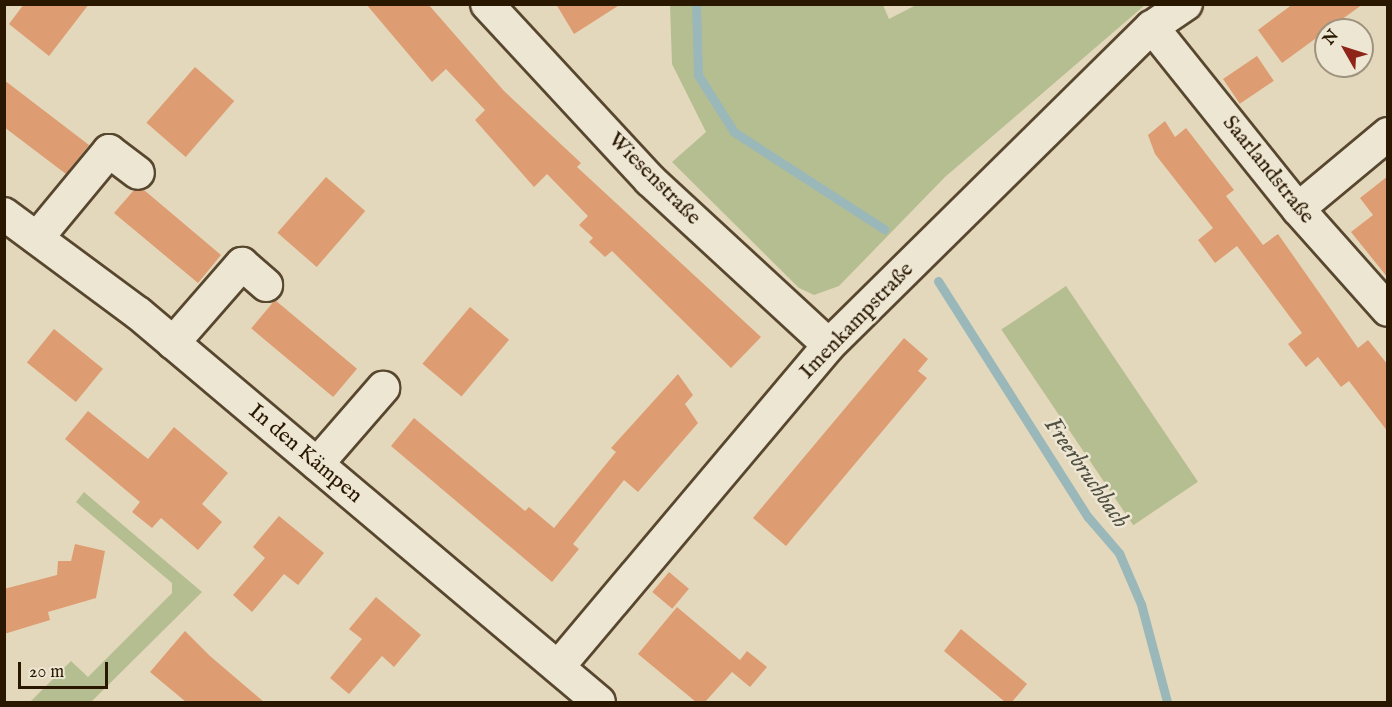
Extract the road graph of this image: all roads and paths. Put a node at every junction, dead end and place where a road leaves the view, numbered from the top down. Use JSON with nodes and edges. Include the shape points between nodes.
{"nodes":[{"id":1,"x":488,"y":4,"type":"edge"},
{"id":2,"x":1186,"y":4,"type":"edge"},
{"id":3,"x":1152,"y":27,"type":"junction"},
{"id":4,"x":1388,"y":134,"type":"edge"},
{"id":5,"x":138,"y":172,"type":"dead end"},
{"id":6,"x":1298,"y":209,"type":"junction"},
{"id":7,"x":4,"y":214,"type":"edge"},
{"id":8,"x":37,"y":238,"type":"junction"},
{"id":9,"x":266,"y":285,"type":"dead end"},
{"id":10,"x":1388,"y":310,"type":"edge"},
{"id":11,"x":173,"y":343,"type":"junction"},
{"id":12,"x":829,"y":345,"type":"junction"},
{"id":13,"x":383,"y":388,"type":"dead end"},
{"id":14,"x":317,"y":464,"type":"junction"},
{"id":15,"x":558,"y":667,"type":"junction"},
{"id":16,"x":599,"y":702,"type":"edge"}],
"edges":[{"from":1,"to":12,"type":"street","name":"Wiesenstraße","via":[[650,180]]},
{"from":2,"to":3,"type":"street","name":"Imenkampstraße"},
{"from":3,"to":6,"type":"street","name":"Saarlandstraße"},
{"from":3,"to":12,"type":"street","name":"Imenkampstraße"},
{"from":4,"to":6,"type":"street"},
{"from":5,"to":8,"type":"street","via":[[109,151]]},
{"from":6,"to":10,"type":"street","name":"Saarlandstraße"},
{"from":7,"to":8,"type":"street","name":"In den Kämpen"},
{"from":8,"to":11,"type":"street","name":"In den Kämpen"},
{"from":9,"to":11,"type":"street","via":[[242,264]]},
{"from":11,"to":14,"type":"street","name":"In den Kämpen"},
{"from":12,"to":15,"type":"street","name":"Imenkampstraße"},
{"from":13,"to":14,"type":"street"},
{"from":14,"to":15,"type":"street","name":"In den Kämpen"},
{"from":15,"to":16,"type":"street","name":"In den Kämpen"}]}
